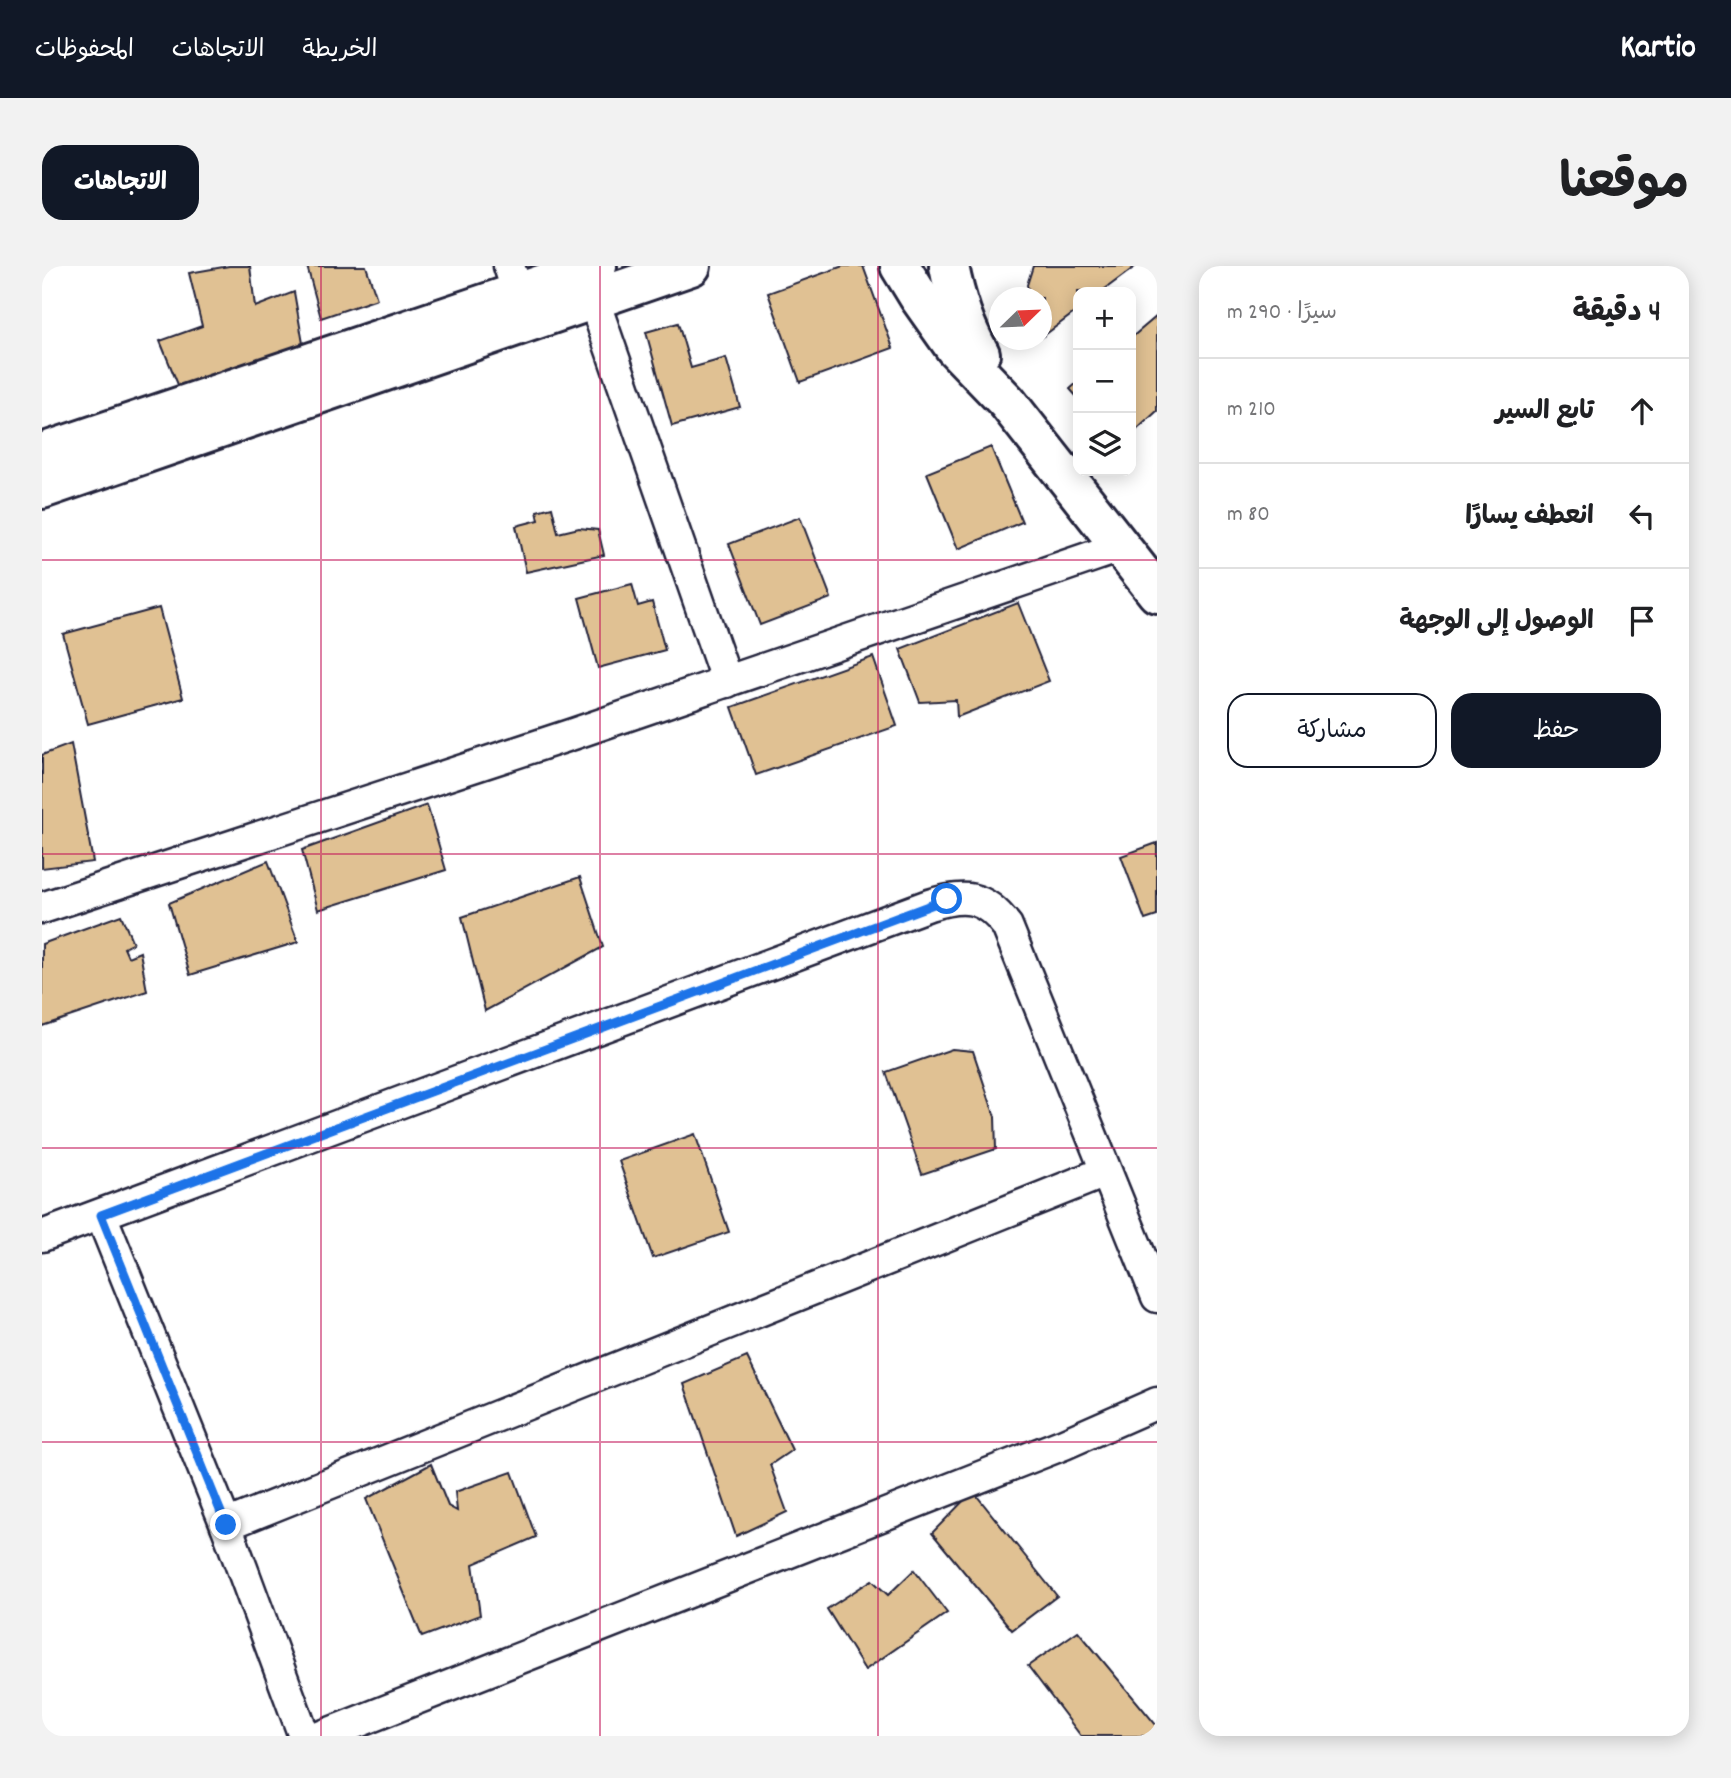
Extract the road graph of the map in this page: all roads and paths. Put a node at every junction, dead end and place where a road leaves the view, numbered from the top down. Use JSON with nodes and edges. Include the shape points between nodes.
{"nodes":[{"id":1,"x":691,"y":266,"type":"edge"},
{"id":2,"x":900,"y":266,"type":"edge"},
{"id":3,"x":949,"y":266,"type":"edge"},
{"id":4,"x":514,"y":279,"type":"edge"},
{"id":5,"x":595,"y":283,"type":"edge"},
{"id":6,"x":1007,"y":402,"type":"junction"},
{"id":7,"x":42,"y":453,"type":"edge"},
{"id":8,"x":42,"y":489,"type":"edge"},
{"id":9,"x":1120,"y":547,"type":"junction"},
{"id":10,"x":1154,"y":583,"type":"edge"},
{"id":11,"x":727,"y":682,"type":"junction"},
{"id":12,"x":42,"y":908,"type":"edge"},
{"id":13,"x":1105,"y":1172,"type":"junction"},
{"id":14,"x":101,"y":1215,"type":"junction"},
{"id":15,"x":42,"y":1236,"type":"edge"},
{"id":16,"x":1157,"y":1297,"type":"edge"},
{"id":17,"x":1157,"y":1403,"type":"edge"},
{"id":18,"x":226,"y":1525,"type":"junction"},
{"id":19,"x":304,"y":1736,"type":"edge"},
{"id":20,"x":322,"y":1736,"type":"edge"}],
"edges":[{"from":1,"to":5,"type":"street"},
{"from":2,"to":6,"type":"street","via":[[955,348]]},
{"from":3,"to":6,"type":"street","via":[[966,328]]},
{"from":4,"to":5,"type":"street"},
{"from":4,"to":7,"type":"street"},
{"from":5,"to":8,"type":"street"},
{"from":5,"to":11,"type":"street"},
{"from":6,"to":9,"type":"street"},
{"from":9,"to":10,"type":"street"},
{"from":9,"to":11,"type":"street"},
{"from":11,"to":12,"type":"street"},
{"from":13,"to":14,"type":"street","via":[[1007,926],[995,911],[965,898],[929,905]]},
{"from":13,"to":16,"type":"street"},
{"from":13,"to":18,"type":"street"},
{"from":14,"to":15,"type":"street"},
{"from":14,"to":18,"type":"street"},
{"from":17,"to":20,"type":"street"},
{"from":18,"to":19,"type":"street"}]}
